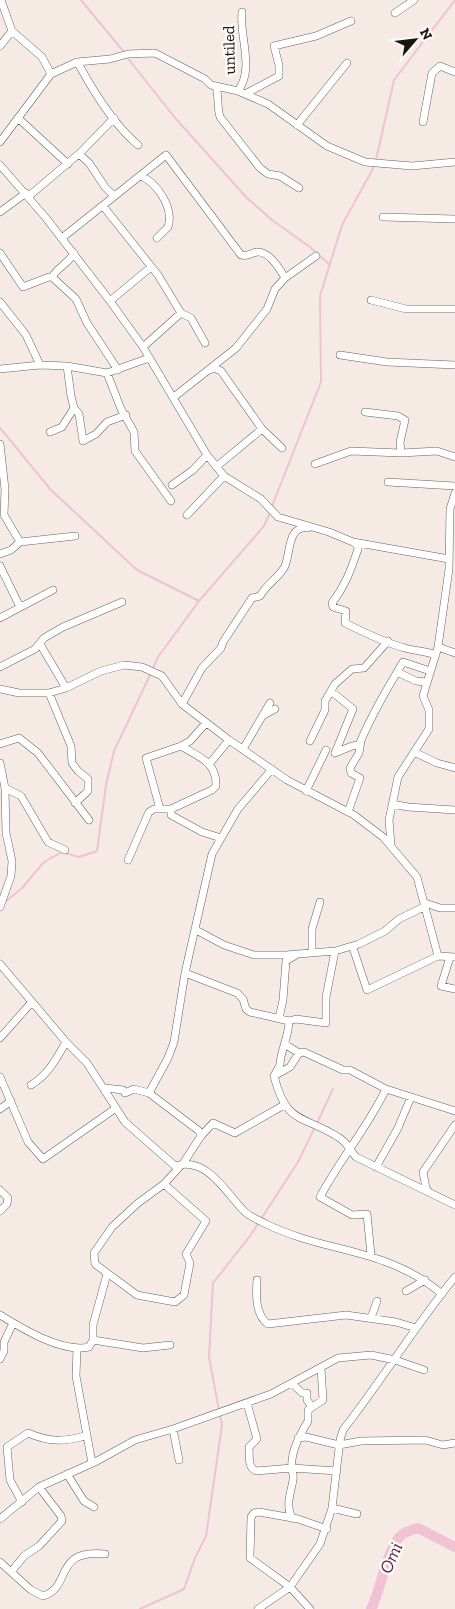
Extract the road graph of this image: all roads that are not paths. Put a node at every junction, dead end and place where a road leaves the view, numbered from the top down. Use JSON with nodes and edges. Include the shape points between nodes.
{"nodes":[{"id":1,"x":1,"y":0,"type":"edge"},
{"id":2,"x":414,"y":0,"type":"edge"},
{"id":3,"x":242,"y":12,"type":"dead end"},
{"id":4,"x":395,"y":14,"type":"dead end"},
{"id":5,"x":351,"y":21,"type":"dead end"},
{"id":6,"x":12,"y":31,"type":"junction"},
{"id":7,"x":0,"y":46,"type":"edge"},
{"id":8,"x":78,"y":63,"type":"junction"},
{"id":9,"x":346,"y":64,"type":"dead end"},
{"id":10,"x":455,"y":72,"type":"edge"},
{"id":11,"x":54,"y":73,"type":"junction"},
{"id":12,"x":216,"y":86,"type":"junction"},
{"id":13,"x":240,"y":89,"type":"junction"},
{"id":14,"x":247,"y":93,"type":"junction"},
{"id":15,"x":18,"y":118,"type":"junction"},
{"id":16,"x":114,"y":118,"type":"junction"},
{"id":17,"x":423,"y":122,"type":"dead end"},
{"id":18,"x":297,"y":125,"type":"junction"},
{"id":19,"x":0,"y":142,"type":"edge"},
{"id":20,"x":138,"y":144,"type":"dead end"},
{"id":21,"x":79,"y":154,"type":"junction"},
{"id":22,"x":455,"y":162,"type":"edge"},
{"id":23,"x":68,"y":164,"type":"junction"},
{"id":24,"x":0,"y":165,"type":"edge"},
{"id":25,"x":141,"y":176,"type":"junction"},
{"id":26,"x":299,"y":188,"type":"dead end"},
{"id":27,"x":27,"y":195,"type":"junction"},
{"id":28,"x":114,"y":196,"type":"junction"},
{"id":29,"x":103,"y":206,"type":"junction"},
{"id":30,"x":0,"y":212,"type":"edge"},
{"id":31,"x":383,"y":216,"type":"dead end"},
{"id":32,"x":455,"y":219,"type":"edge"},
{"id":33,"x":62,"y":238,"type":"junction"},
{"id":34,"x":157,"y":238,"type":"dead end"},
{"id":35,"x":0,"y":253,"type":"edge"},
{"id":36,"x":74,"y":253,"type":"junction"},
{"id":37,"x":316,"y":256,"type":"dead end"},
{"id":38,"x":151,"y":267,"type":"junction"},
{"id":39,"x":52,"y":277,"type":"junction"},
{"id":40,"x":285,"y":278,"type":"junction"},
{"id":41,"x":371,"y":300,"type":"dead end"},
{"id":42,"x":110,"y":301,"type":"junction"},
{"id":43,"x":0,"y":302,"type":"edge"},
{"id":44,"x":455,"y":309,"type":"edge"},
{"id":45,"x":181,"y":313,"type":"junction"},
{"id":46,"x":205,"y":343,"type":"dead end"},
{"id":47,"x":143,"y":346,"type":"junction"},
{"id":48,"x":340,"y":355,"type":"dead end"},
{"id":49,"x":149,"y":358,"type":"junction"},
{"id":50,"x":40,"y":365,"type":"junction"},
{"id":51,"x":455,"y":365,"type":"edge"},
{"id":52,"x":67,"y":366,"type":"junction"},
{"id":53,"x":0,"y":369,"type":"edge"},
{"id":54,"x":118,"y":370,"type":"junction"},
{"id":55,"x":207,"y":371,"type":"junction"},
{"id":56,"x":108,"y":373,"type":"junction"},
{"id":57,"x":174,"y":397,"type":"junction"},
{"id":58,"x":74,"y":408,"type":"junction"},
{"id":59,"x":366,"y":412,"type":"dead end"},
{"id":60,"x":126,"y":415,"type":"junction"},
{"id":61,"x":262,"y":429,"type":"junction"},
{"id":62,"x":50,"y":432,"type":"dead end"},
{"id":63,"x":0,"y":444,"type":"edge"},
{"id":64,"x":282,"y":448,"type":"dead end"},
{"id":65,"x":401,"y":452,"type":"junction"},
{"id":66,"x":207,"y":455,"type":"junction"},
{"id":67,"x":455,"y":457,"type":"edge"},
{"id":68,"x":314,"y":464,"type":"dead end"},
{"id":69,"x":216,"y":467,"type":"junction"},
{"id":70,"x":224,"y":476,"type":"junction"},
{"id":71,"x":388,"y":482,"type":"dead end"},
{"id":72,"x":172,"y":485,"type":"dead end"},
{"id":73,"x":455,"y":486,"type":"edge"},
{"id":74,"x":455,"y":492,"type":"edge"},
{"id":75,"x":171,"y":501,"type":"dead end"},
{"id":76,"x":453,"y":508,"type":"edge"},
{"id":77,"x":188,"y":515,"type":"dead end"},
{"id":78,"x":313,"y":529,"type":"junction"},
{"id":79,"x":75,"y":536,"type":"dead end"},
{"id":80,"x":20,"y":542,"type":"junction"},
{"id":81,"x":354,"y":542,"type":"junction"},
{"id":82,"x":0,"y":554,"type":"edge"},
{"id":83,"x":449,"y":560,"type":"junction"},
{"id":84,"x":0,"y":566,"type":"edge"},
{"id":85,"x":452,"y":570,"type":"edge"},
{"id":86,"x":53,"y":590,"type":"dead end"},
{"id":87,"x":122,"y":602,"type":"dead end"},
{"id":88,"x":20,"y":607,"type":"junction"},
{"id":89,"x":0,"y":618,"type":"edge"},
{"id":90,"x":388,"y":640,"type":"junction"},
{"id":91,"x":40,"y":644,"type":"junction"},
{"id":92,"x":438,"y":647,"type":"junction"},
{"id":93,"x":455,"y":652,"type":"edge"},
{"id":94,"x":436,"y":655,"type":"junction"},
{"id":95,"x":0,"y":667,"type":"edge"},
{"id":96,"x":430,"y":671,"type":"junction"},
{"id":97,"x":397,"y":672,"type":"junction"},
{"id":98,"x":426,"y":682,"type":"junction"},
{"id":99,"x":66,"y":688,"type":"junction"},
{"id":100,"x":0,"y":690,"type":"edge"},
{"id":101,"x":331,"y":691,"type":"junction"},
{"id":102,"x":49,"y":693,"type":"junction"},
{"id":103,"x":182,"y":704,"type":"junction"},
{"id":104,"x":273,"y":706,"type":"dead end"},
{"id":105,"x":206,"y":723,"type":"junction"},
{"id":106,"x":362,"y":739,"type":"junction"},
{"id":107,"x":229,"y":740,"type":"junction"},
{"id":108,"x":310,"y":741,"type":"dead end"},
{"id":109,"x":0,"y":744,"type":"edge"},
{"id":110,"x":181,"y":746,"type":"junction"},
{"id":111,"x":243,"y":749,"type":"junction"},
{"id":112,"x":326,"y":750,"type":"dead end"},
{"id":113,"x":414,"y":752,"type":"junction"},
{"id":114,"x":210,"y":763,"type":"junction"},
{"id":115,"x":0,"y":768,"type":"edge"},
{"id":116,"x":455,"y":768,"type":"edge"},
{"id":117,"x":272,"y":769,"type":"junction"},
{"id":118,"x":5,"y":788,"type":"junction"},
{"id":119,"x":306,"y":791,"type":"junction"},
{"id":120,"x":75,"y":802,"type":"junction"},
{"id":121,"x":392,"y":804,"type":"junction"},
{"id":122,"x":160,"y":809,"type":"junction"},
{"id":123,"x":171,"y":809,"type":"junction"},
{"id":124,"x":455,"y":810,"type":"edge"},
{"id":125,"x":348,"y":812,"type":"junction"},
{"id":126,"x":89,"y":820,"type":"dead end"},
{"id":127,"x":220,"y":838,"type":"junction"},
{"id":128,"x":391,"y":845,"type":"junction"},
{"id":129,"x":65,"y":850,"type":"dead end"},
{"id":130,"x":128,"y":860,"type":"dead end"},
{"id":131,"x":320,"y":902,"type":"dead end"},
{"id":132,"x":425,"y":905,"type":"junction"},
{"id":133,"x":0,"y":907,"type":"edge"},
{"id":134,"x":455,"y":908,"type":"edge"},
{"id":135,"x":196,"y":930,"type":"junction"},
{"id":136,"x":353,"y":948,"type":"dead end"},
{"id":137,"x":312,"y":951,"type":"junction"},
{"id":138,"x":335,"y":951,"type":"junction"},
{"id":139,"x":298,"y":954,"type":"junction"},
{"id":140,"x":438,"y":956,"type":"junction"},
{"id":141,"x":452,"y":957,"type":"edge"},
{"id":142,"x":0,"y":964,"type":"edge"},
{"id":143,"x":185,"y":973,"type":"junction"},
{"id":144,"x":455,"y":989,"type":"edge"},
{"id":145,"x":31,"y":1003,"type":"junction"},
{"id":146,"x":279,"y":1018,"type":"junction"},
{"id":147,"x":289,"y":1021,"type":"junction"},
{"id":148,"x":0,"y":1038,"type":"edge"},
{"id":149,"x":66,"y":1042,"type":"junction"},
{"id":150,"x":286,"y":1045,"type":"junction"},
{"id":151,"x":299,"y":1053,"type":"junction"},
{"id":152,"x":274,"y":1076,"type":"junction"},
{"id":153,"x":0,"y":1077,"type":"edge"},
{"id":154,"x":31,"y":1085,"type":"dead end"},
{"id":155,"x":105,"y":1088,"type":"junction"},
{"id":156,"x":386,"y":1089,"type":"junction"},
{"id":157,"x":149,"y":1093,"type":"junction"},
{"id":158,"x":411,"y":1097,"type":"junction"},
{"id":159,"x":11,"y":1101,"type":"junction"},
{"id":160,"x":284,"y":1106,"type":"junction"},
{"id":161,"x":116,"y":1108,"type":"junction"},
{"id":162,"x":0,"y":1109,"type":"edge"},
{"id":163,"x":455,"y":1111,"type":"edge"},
{"id":164,"x":455,"y":1125,"type":"edge"},
{"id":165,"x":201,"y":1136,"type":"junction"},
{"id":166,"x":349,"y":1149,"type":"junction"},
{"id":167,"x":184,"y":1162,"type":"junction"},
{"id":168,"x":376,"y":1167,"type":"junction"},
{"id":169,"x":164,"y":1184,"type":"junction"},
{"id":170,"x":0,"y":1190,"type":"edge"},
{"id":171,"x":429,"y":1192,"type":"junction"},
{"id":172,"x":455,"y":1205,"type":"edge"},
{"id":173,"x":0,"y":1211,"type":"edge"},
{"id":174,"x":371,"y":1255,"type":"junction"},
{"id":175,"x":108,"y":1276,"type":"junction"},
{"id":176,"x":257,"y":1280,"type":"dead end"},
{"id":177,"x":425,"y":1280,"type":"junction"},
{"id":178,"x":454,"y":1280,"type":"edge"},
{"id":179,"x":406,"y":1292,"type":"dead end"},
{"id":180,"x":442,"y":1294,"type":"junction"},
{"id":181,"x":377,"y":1301,"type":"dead end"},
{"id":182,"x":0,"y":1315,"type":"edge"},
{"id":183,"x":371,"y":1318,"type":"junction"},
{"id":184,"x":13,"y":1323,"type":"junction"},
{"id":185,"x":416,"y":1328,"type":"junction"},
{"id":186,"x":93,"y":1340,"type":"junction"},
{"id":187,"x":170,"y":1345,"type":"dead end"},
{"id":188,"x":77,"y":1349,"type":"junction"},
{"id":189,"x":0,"y":1359,"type":"edge"},
{"id":190,"x":394,"y":1360,"type":"junction"},
{"id":191,"x":321,"y":1368,"type":"junction"},
{"id":192,"x":424,"y":1370,"type":"dead end"},
{"id":193,"x":293,"y":1384,"type":"junction"},
{"id":194,"x":246,"y":1403,"type":"junction"},
{"id":195,"x":312,"y":1407,"type":"junction"},
{"id":196,"x":173,"y":1429,"type":"junction"},
{"id":197,"x":85,"y":1436,"type":"junction"},
{"id":198,"x":298,"y":1438,"type":"junction"},
{"id":199,"x":455,"y":1443,"type":"edge"},
{"id":200,"x":339,"y":1446,"type":"junction"},
{"id":201,"x":179,"y":1460,"type":"dead end"},
{"id":202,"x":92,"y":1463,"type":"junction"},
{"id":203,"x":292,"y":1468,"type":"junction"},
{"id":204,"x":337,"y":1471,"type":"junction"},
{"id":205,"x":67,"y":1474,"type":"junction"},
{"id":206,"x":39,"y":1487,"type":"junction"},
{"id":207,"x":22,"y":1502,"type":"junction"},
{"id":208,"x":94,"y":1507,"type":"dead end"},
{"id":209,"x":332,"y":1508,"type":"junction"},
{"id":210,"x":357,"y":1514,"type":"dead end"},
{"id":211,"x":292,"y":1518,"type":"junction"},
{"id":212,"x":0,"y":1520,"type":"edge"},
{"id":213,"x":327,"y":1528,"type":"junction"},
{"id":214,"x":105,"y":1554,"type":"dead end"},
{"id":215,"x":0,"y":1562,"type":"edge"},
{"id":216,"x":11,"y":1572,"type":"junction"},
{"id":217,"x":290,"y":1587,"type":"junction"},
{"id":218,"x":258,"y":1609,"type":"edge"},
{"id":219,"x":310,"y":1609,"type":"edge"}],
"edges":[{"from":1,"to":6,"type":"street"},
{"from":2,"to":4,"type":"street"},
{"from":3,"to":13,"type":"street","name":"untiled","via":[[240,27],[246,65]]},
{"from":5,"to":14,"type":"street","via":[[316,36],[274,46],[279,76]]},
{"from":6,"to":7,"type":"street"},
{"from":6,"to":11,"type":"street","via":[[42,57]]},
{"from":8,"to":11,"type":"street"},
{"from":8,"to":12,"type":"street","via":[[155,53]]},
{"from":8,"to":16,"type":"street"},
{"from":9,"to":18,"type":"street"},
{"from":10,"to":17,"type":"street","via":[[440,66],[432,73]]},
{"from":11,"to":15,"type":"street"},
{"from":12,"to":13,"type":"street"},
{"from":12,"to":26,"type":"street","via":[[220,117],[260,168]]},
{"from":13,"to":14,"type":"street"},
{"from":14,"to":18,"type":"street"},
{"from":15,"to":19,"type":"street"},
{"from":15,"to":23,"type":"street"},
{"from":16,"to":20,"type":"street"},
{"from":16,"to":21,"type":"street"},
{"from":18,"to":22,"type":"street","via":[[327,146],[365,162],[412,166]]},
{"from":21,"to":23,"type":"street"},
{"from":21,"to":28,"type":"street"},
{"from":23,"to":27,"type":"street"},
{"from":24,"to":27,"type":"street"},
{"from":25,"to":28,"type":"street"},
{"from":25,"to":34,"type":"street","via":[[157,188],[169,213],[168,227]]},
{"from":25,"to":40,"type":"street","via":[[166,155],[241,255],[257,252],[266,255]]},
{"from":27,"to":30,"type":"street"},
{"from":27,"to":33,"type":"street"},
{"from":28,"to":29,"type":"street"},
{"from":29,"to":33,"type":"street"},
{"from":29,"to":38,"type":"street"},
{"from":31,"to":32,"type":"street"},
{"from":33,"to":36,"type":"street"},
{"from":35,"to":39,"type":"street","via":[[23,287]]},
{"from":36,"to":39,"type":"street"},
{"from":36,"to":42,"type":"street"},
{"from":37,"to":40,"type":"street"},
{"from":38,"to":42,"type":"street"},
{"from":38,"to":45,"type":"street"},
{"from":39,"to":54,"type":"street","via":[[76,299],[84,318]]},
{"from":40,"to":55,"type":"street","via":[[275,288],[267,309],[243,342]]},
{"from":41,"to":44,"type":"street","via":[[406,309]]},
{"from":42,"to":47,"type":"street"},
{"from":43,"to":50,"type":"street","via":[[26,335]]},
{"from":45,"to":46,"type":"street","via":[[191,318]]},
{"from":45,"to":47,"type":"street"},
{"from":47,"to":49,"type":"street"},
{"from":48,"to":51,"type":"street","via":[[387,362]]},
{"from":49,"to":54,"type":"street"},
{"from":49,"to":57,"type":"street"},
{"from":50,"to":52,"type":"street"},
{"from":50,"to":53,"type":"street"},
{"from":52,"to":56,"type":"street"},
{"from":52,"to":58,"type":"street"},
{"from":54,"to":56,"type":"street"},
{"from":55,"to":57,"type":"street"},
{"from":55,"to":61,"type":"street","via":[[214,368],[228,378]]},
{"from":56,"to":60,"type":"street"},
{"from":57,"to":66,"type":"street"},
{"from":58,"to":60,"type":"street","via":[[79,414],[83,441],[96,434],[107,422]]},
{"from":58,"to":62,"type":"street","via":[[62,427]]},
{"from":59,"to":65,"type":"street","via":[[398,416],[405,420]]},
{"from":60,"to":75,"type":"street","via":[[134,432],[135,451]]},
{"from":61,"to":64,"type":"street"},
{"from":61,"to":69,"type":"street"},
{"from":63,"to":80,"type":"street","via":[[4,514]]},
{"from":65,"to":67,"type":"street","via":[[437,451]]},
{"from":65,"to":68,"type":"street","via":[[351,451]]},
{"from":66,"to":69,"type":"street"},
{"from":66,"to":72,"type":"street","via":[[194,470]]},
{"from":69,"to":70,"type":"street"},
{"from":70,"to":77,"type":"street"},
{"from":70,"to":78,"type":"street","via":[[261,499],[278,517]]},
{"from":71,"to":73,"type":"street"},
{"from":74,"to":76,"type":"street"},
{"from":76,"to":83,"type":"street"},
{"from":78,"to":81,"type":"street"},
{"from":78,"to":103,"type":"street","via":[[303,527],[296,531],[286,566],[260,596],[252,598],[221,648],[202,668]]},
{"from":79,"to":80,"type":"street"},
{"from":80,"to":82,"type":"street"},
{"from":81,"to":83,"type":"street"},
{"from":81,"to":90,"type":"street","via":[[358,549],[352,572],[332,605],[346,611],[345,623]]},
{"from":83,"to":85,"type":"street"},
{"from":84,"to":88,"type":"street"},
{"from":85,"to":92,"type":"street"},
{"from":86,"to":88,"type":"street"},
{"from":87,"to":91,"type":"street","via":[[63,628],[44,638]]},
{"from":88,"to":89,"type":"street"},
{"from":90,"to":94,"type":"street","via":[[404,648]]},
{"from":90,"to":101,"type":"street","via":[[364,668],[348,672]]},
{"from":91,"to":95,"type":"street"},
{"from":91,"to":99,"type":"street"},
{"from":92,"to":93,"type":"street"},
{"from":92,"to":94,"type":"street"},
{"from":94,"to":96,"type":"street"},
{"from":96,"to":97,"type":"street","via":[[405,662]]},
{"from":96,"to":98,"type":"street"},
{"from":97,"to":98,"type":"street"},
{"from":97,"to":106,"type":"street","via":[[370,716]]},
{"from":98,"to":113,"type":"street","via":[[423,696],[430,710],[429,729]]},
{"from":99,"to":102,"type":"street"},
{"from":99,"to":103,"type":"street","via":[[101,671],[133,665],[162,676]]},
{"from":100,"to":102,"type":"street"},
{"from":101,"to":106,"type":"street","via":[[353,709],[335,753],[359,745]]},
{"from":101,"to":108,"type":"street"},
{"from":102,"to":120,"type":"street","via":[[71,746],[72,762],[88,779],[88,791]]},
{"from":103,"to":105,"type":"street"},
{"from":104,"to":111,"type":"street","via":[[252,730]]},
{"from":105,"to":107,"type":"street"},
{"from":105,"to":110,"type":"street"},
{"from":106,"to":125,"type":"street","via":[[350,768],[351,773],[360,778]]},
{"from":107,"to":111,"type":"street"},
{"from":107,"to":114,"type":"street"},
{"from":109,"to":120,"type":"street","via":[[20,738],[33,748]]},
{"from":110,"to":114,"type":"street"},
{"from":110,"to":122,"type":"street","via":[[146,758]]},
{"from":111,"to":117,"type":"street"},
{"from":112,"to":119,"type":"street"},
{"from":113,"to":116,"type":"street"},
{"from":113,"to":121,"type":"street","via":[[398,777]]},
{"from":114,"to":123,"type":"street","via":[[216,786]]},
{"from":115,"to":118,"type":"street"},
{"from":117,"to":119,"type":"street"},
{"from":117,"to":127,"type":"street","via":[[238,809]]},
{"from":118,"to":129,"type":"street","via":[[21,796],[48,842]]},
{"from":118,"to":133,"type":"street","via":[[6,833],[12,861],[11,876]]},
{"from":119,"to":125,"type":"street"},
{"from":120,"to":126,"type":"street"},
{"from":121,"to":124,"type":"street"},
{"from":121,"to":128,"type":"street","via":[[389,820]]},
{"from":122,"to":123,"type":"street"},
{"from":122,"to":130,"type":"street","via":[[149,812]]},
{"from":123,"to":127,"type":"street","via":[[171,815],[179,820]]},
{"from":125,"to":128,"type":"street"},
{"from":127,"to":135,"type":"street","via":[[212,854]]},
{"from":128,"to":132,"type":"street","via":[[417,877]]},
{"from":131,"to":137,"type":"street","via":[[312,929]]},
{"from":132,"to":134,"type":"street"},
{"from":132,"to":138,"type":"street","via":[[398,919],[385,931]]},
{"from":132,"to":140,"type":"street"},
{"from":135,"to":139,"type":"street","via":[[215,941],[254,955]]},
{"from":135,"to":143,"type":"street"},
{"from":136,"to":140,"type":"street","via":[[368,990]]},
{"from":137,"to":138,"type":"street"},
{"from":137,"to":139,"type":"street"},
{"from":138,"to":147,"type":"street","via":[[326,997],[326,1023]]},
{"from":139,"to":146,"type":"street","via":[[286,961]]},
{"from":140,"to":141,"type":"street"},
{"from":141,"to":144,"type":"street","via":[[441,986]]},
{"from":142,"to":145,"type":"street"},
{"from":143,"to":146,"type":"street","via":[[237,994],[250,1012]]},
{"from":143,"to":157,"type":"street","via":[[174,1042]]},
{"from":145,"to":148,"type":"street"},
{"from":145,"to":149,"type":"street"},
{"from":146,"to":147,"type":"street"},
{"from":147,"to":150,"type":"street"},
{"from":149,"to":154,"type":"street","via":[[51,1068]]},
{"from":149,"to":155,"type":"street","via":[[82,1056]]},
{"from":150,"to":151,"type":"street"},
{"from":150,"to":152,"type":"street"},
{"from":151,"to":152,"type":"street","via":[[290,1067]]},
{"from":151,"to":156,"type":"street","via":[[304,1052],[343,1070],[350,1070]]},
{"from":152,"to":160,"type":"street"},
{"from":153,"to":159,"type":"street"},
{"from":155,"to":157,"type":"street","via":[[125,1093],[134,1089]]},
{"from":155,"to":161,"type":"street"},
{"from":156,"to":158,"type":"street"},
{"from":156,"to":166,"type":"street","via":[[373,1115]]},
{"from":157,"to":165,"type":"street","via":[[199,1130]]},
{"from":158,"to":163,"type":"street"},
{"from":158,"to":168,"type":"street"},
{"from":159,"to":161,"type":"street","via":[[28,1142],[43,1159]]},
{"from":159,"to":162,"type":"street"},
{"from":160,"to":165,"type":"street","via":[[235,1133],[213,1123]]},
{"from":160,"to":166,"type":"street","via":[[303,1120],[338,1136]]},
{"from":161,"to":167,"type":"street","via":[[125,1122],[175,1166]]},
{"from":164,"to":171,"type":"street","via":[[423,1172]]},
{"from":165,"to":167,"type":"street"},
{"from":166,"to":168,"type":"street","via":[[356,1157]]},
{"from":166,"to":174,"type":"street","via":[[320,1197],[352,1215],[367,1214]]},
{"from":167,"to":169,"type":"street"},
{"from":167,"to":174,"type":"street","via":[[211,1175],[254,1218],[281,1231]]},
{"from":168,"to":171,"type":"street"},
{"from":169,"to":175,"type":"street","via":[[112,1227],[94,1253],[95,1264]]},
{"from":169,"to":175,"type":"street","via":[[206,1221],[186,1254],[190,1264],[181,1299],[164,1302],[137,1295]]},
{"from":170,"to":173,"type":"street","via":[[8,1198]]},
{"from":171,"to":172,"type":"street"},
{"from":174,"to":177,"type":"street"},
{"from":175,"to":186,"type":"street","via":[[93,1325]]},
{"from":176,"to":183,"type":"street","via":[[255,1298],[263,1321],[268,1324],[327,1316]]},
{"from":177,"to":179,"type":"street"},
{"from":177,"to":180,"type":"street"},
{"from":178,"to":180,"type":"street"},
{"from":180,"to":185,"type":"street"},
{"from":181,"to":183,"type":"street"},
{"from":182,"to":184,"type":"street"},
{"from":183,"to":185,"type":"street"},
{"from":184,"to":188,"type":"street","via":[[30,1333]]},
{"from":184,"to":189,"type":"street"},
{"from":185,"to":190,"type":"street"},
{"from":186,"to":187,"type":"street","via":[[143,1348]]},
{"from":186,"to":188,"type":"street","via":[[90,1347]]},
{"from":188,"to":197,"type":"street","via":[[76,1376]]},
{"from":190,"to":191,"type":"street","via":[[372,1355],[351,1356],[338,1358]]},
{"from":190,"to":192,"type":"street"},
{"from":190,"to":200,"type":"street","via":[[343,1430]]},
{"from":191,"to":193,"type":"street"},
{"from":191,"to":195,"type":"street","via":[[323,1400]]},
{"from":193,"to":194,"type":"street"},
{"from":193,"to":195,"type":"street","via":[[306,1393]]},
{"from":194,"to":196,"type":"street"},
{"from":194,"to":203,"type":"street","via":[[257,1439],[249,1447],[249,1465],[256,1471]]},
{"from":195,"to":198,"type":"street"},
{"from":196,"to":201,"type":"street"},
{"from":196,"to":202,"type":"street","via":[[135,1440]]},
{"from":197,"to":202,"type":"street"},
{"from":197,"to":207,"type":"street","via":[[62,1441],[40,1440],[28,1433],[7,1447],[10,1480]]},
{"from":198,"to":200,"type":"street"},
{"from":198,"to":203,"type":"street"},
{"from":199,"to":200,"type":"street","via":[[361,1441]]},
{"from":200,"to":204,"type":"street"},
{"from":202,"to":205,"type":"street"},
{"from":203,"to":204,"type":"street"},
{"from":203,"to":211,"type":"street","via":[[294,1478],[288,1509]]},
{"from":204,"to":209,"type":"street"},
{"from":205,"to":206,"type":"street"},
{"from":205,"to":208,"type":"street","via":[[84,1501]]},
{"from":206,"to":207,"type":"street"},
{"from":206,"to":216,"type":"street","via":[[62,1521]]},
{"from":207,"to":212,"type":"street"},
{"from":209,"to":210,"type":"street"},
{"from":209,"to":213,"type":"street"},
{"from":211,"to":213,"type":"street"},
{"from":211,"to":217,"type":"street","via":[[254,1513],[251,1517],[249,1555]]},
{"from":213,"to":217,"type":"street","via":[[320,1544]]},
{"from":214,"to":216,"type":"street","via":[[88,1552],[77,1556],[68,1563],[53,1590],[43,1596]]},
{"from":215,"to":216,"type":"street"},
{"from":217,"to":218,"type":"street"},
{"from":217,"to":219,"type":"street"}]}
